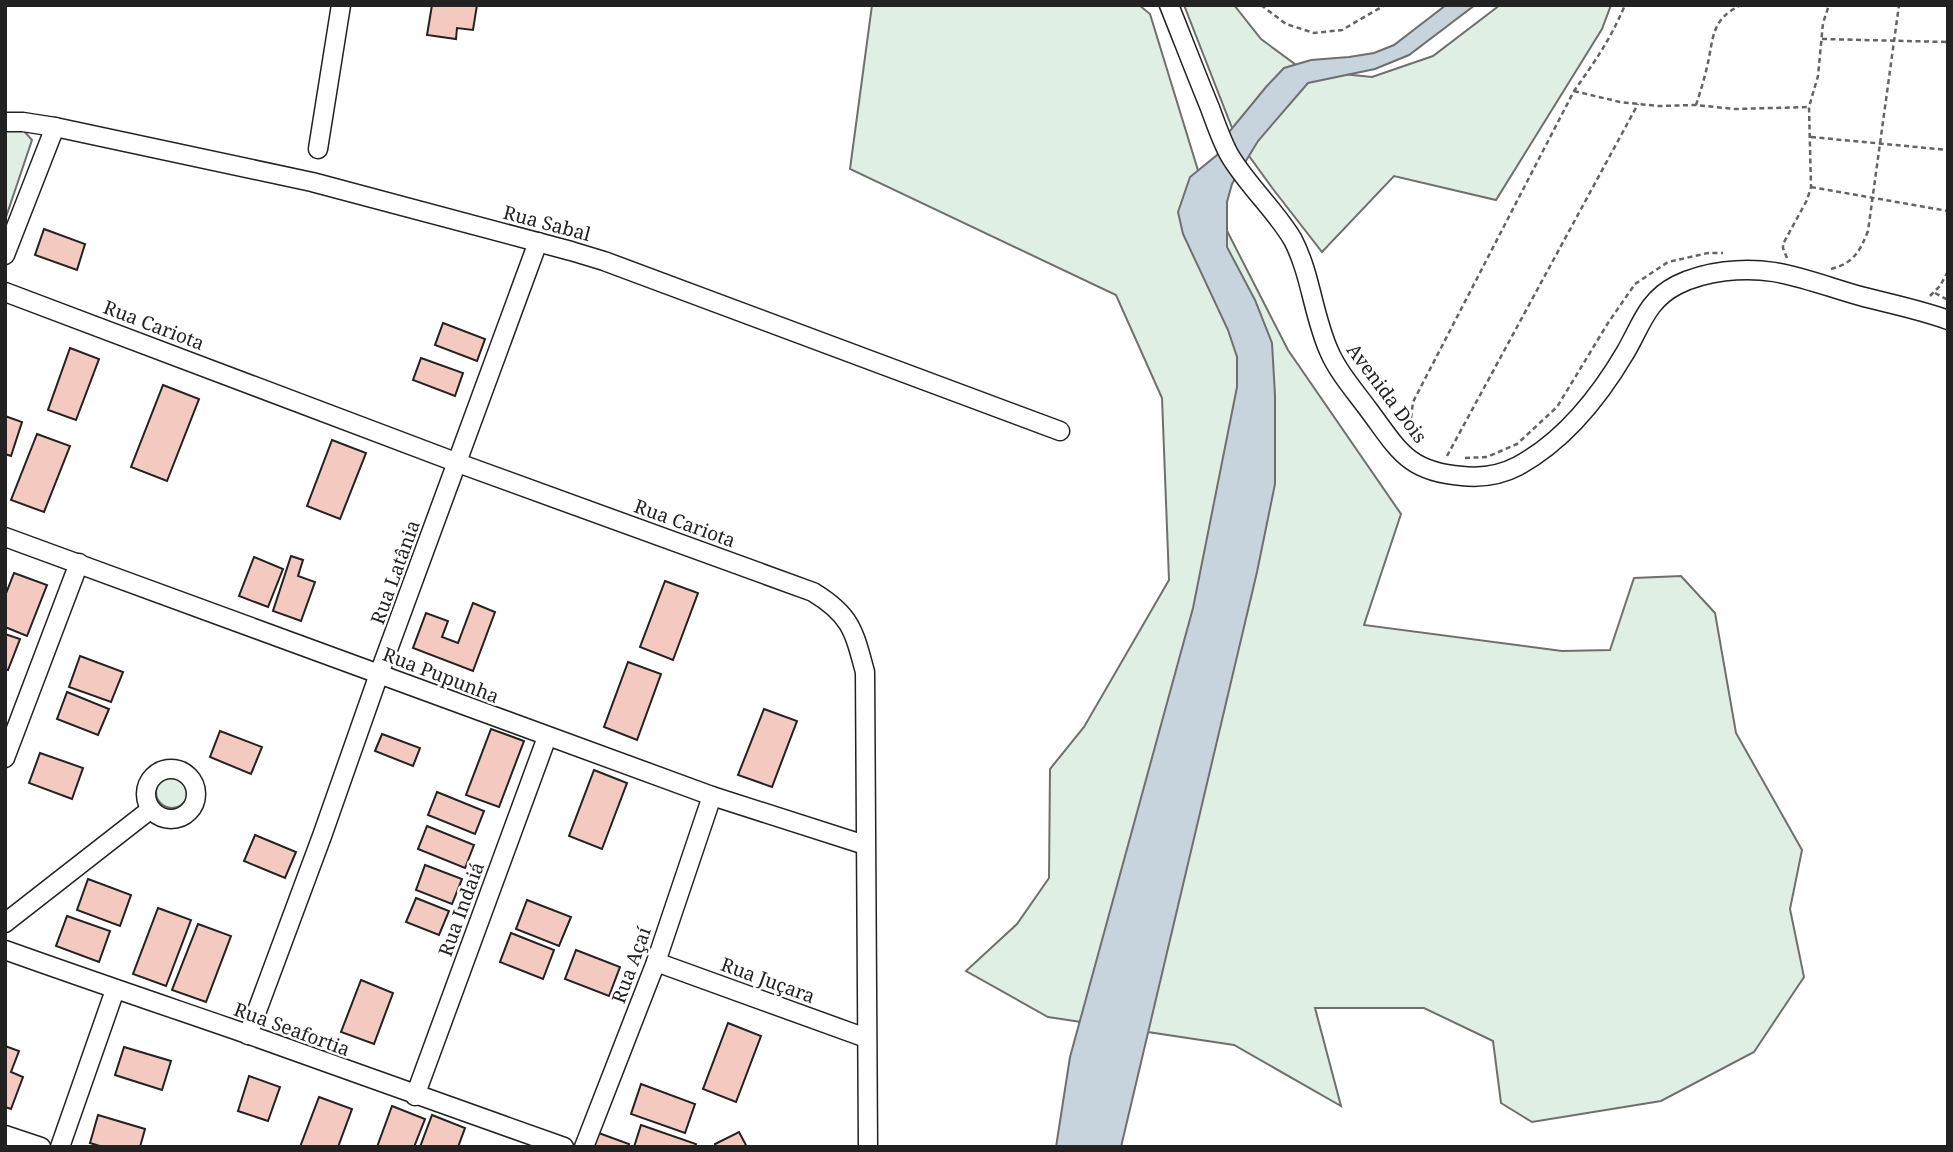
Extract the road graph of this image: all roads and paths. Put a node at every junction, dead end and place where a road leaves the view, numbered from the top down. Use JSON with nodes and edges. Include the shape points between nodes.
{"nodes":[{"id":1,"x":341,"y":5,"type":"edge"},
{"id":2,"x":1169,"y":5,"type":"edge"},
{"id":3,"x":1261,"y":5,"type":"edge"},
{"id":4,"x":1385,"y":5,"type":"edge"},
{"id":5,"x":1625,"y":5,"type":"edge"},
{"id":6,"x":1741,"y":5,"type":"edge"},
{"id":7,"x":1829,"y":5,"type":"edge"},
{"id":8,"x":1899,"y":5,"type":"edge"},
{"id":9,"x":1822,"y":38,"type":"junction"},
{"id":10,"x":1894,"y":40,"type":"junction"},
{"id":11,"x":1948,"y":42,"type":"edge"},
{"id":12,"x":1574,"y":90,"type":"junction"},
{"id":13,"x":1638,"y":104,"type":"junction"},
{"id":14,"x":1696,"y":106,"type":"junction"},
{"id":15,"x":1809,"y":107,"type":"junction"},
{"id":16,"x":5,"y":122,"type":"edge"},
{"id":17,"x":54,"y":127,"type":"junction"},
{"id":18,"x":1811,"y":137,"type":"junction"},
{"id":19,"x":1880,"y":144,"type":"junction"},
{"id":20,"x":318,"y":149,"type":"dead end"},
{"id":21,"x":1948,"y":150,"type":"edge"},
{"id":22,"x":1811,"y":187,"type":"junction"},
{"id":23,"x":1872,"y":198,"type":"junction"},
{"id":24,"x":1948,"y":211,"type":"edge"},
{"id":25,"x":538,"y":242,"type":"junction"},
{"id":26,"x":1733,"y":254,"type":"dead end"},
{"id":27,"x":5,"y":255,"type":"edge"},
{"id":28,"x":1795,"y":263,"type":"dead end"},
{"id":29,"x":1948,"y":271,"type":"edge"},
{"id":30,"x":1835,"y":275,"type":"dead end"},
{"id":31,"x":5,"y":292,"type":"edge"},
{"id":32,"x":1934,"y":293,"type":"junction"},
{"id":33,"x":1926,"y":298,"type":"dead end"},
{"id":34,"x":1948,"y":300,"type":"edge"},
{"id":35,"x":1948,"y":320,"type":"edge"},
{"id":36,"x":1060,"y":431,"type":"dead end"},
{"id":37,"x":1410,"y":439,"type":"dead end"},
{"id":38,"x":458,"y":463,"type":"junction"},
{"id":39,"x":5,"y":537,"type":"edge"},
{"id":40,"x":79,"y":563,"type":"junction"},
{"id":41,"x":379,"y":674,"type":"junction"},
{"id":42,"x":547,"y":737,"type":"junction"},
{"id":43,"x":5,"y":758,"type":"edge"},
{"id":44,"x":712,"y":796,"type":"junction"},
{"id":45,"x":151,"y":809,"type":"dead end"},
{"id":46,"x":865,"y":845,"type":"junction"},
{"id":47,"x":5,"y":923,"type":"edge"},
{"id":48,"x":5,"y":950,"type":"edge"},
{"id":49,"x":656,"y":962,"type":"junction"},
{"id":50,"x":115,"y":990,"type":"junction"},
{"id":51,"x":248,"y":1035,"type":"junction"},
{"id":52,"x":866,"y":1038,"type":"junction"},
{"id":53,"x":415,"y":1096,"type":"junction"},
{"id":54,"x":5,"y":1135,"type":"edge"},
{"id":55,"x":41,"y":1147,"type":"edge"},
{"id":56,"x":60,"y":1147,"type":"edge"},
{"id":57,"x":564,"y":1147,"type":"edge"},
{"id":58,"x":584,"y":1147,"type":"edge"},
{"id":59,"x":868,"y":1147,"type":"edge"}],
"edges":[{"from":1,"to":20,"type":"street"},
{"from":2,"to":35,"type":"street","name":"Avenida Dois","via":[[1228,154],[1301,257],[1328,350],[1397,448],[1426,470],[1474,478],[1502,473],[1542,450],[1602,388],[1652,303],[1662,293],[1704,275],[1775,272]]},
{"from":3,"to":4,"type":"path","via":[[1286,24],[1314,33],[1342,30]]},
{"from":5,"to":12,"type":"path","via":[[1601,54]]},
{"from":6,"to":14,"type":"path","via":[[1720,20]]},
{"from":7,"to":9,"type":"path"},
{"from":8,"to":10,"type":"path"},
{"from":9,"to":10,"type":"path"},
{"from":9,"to":15,"type":"path"},
{"from":10,"to":11,"type":"path"},
{"from":10,"to":19,"type":"path"},
{"from":12,"to":13,"type":"path"},
{"from":12,"to":37,"type":"path","via":[[1413,402]]},
{"from":13,"to":14,"type":"path"},
{"from":13,"to":26,"type":"path","via":[[1445,459],[1487,457],[1517,443],[1557,407],[1635,284],[1668,262],[1709,253]]},
{"from":14,"to":15,"type":"path"},
{"from":15,"to":18,"type":"path"},
{"from":16,"to":17,"type":"street","name":"Rua Sabal"},
{"from":17,"to":25,"type":"street","name":"Rua Sabal","via":[[312,182]]},
{"from":17,"to":27,"type":"street"},
{"from":18,"to":19,"type":"path"},
{"from":18,"to":22,"type":"path"},
{"from":19,"to":21,"type":"path"},
{"from":19,"to":23,"type":"path"},
{"from":22,"to":23,"type":"path"},
{"from":22,"to":28,"type":"path","via":[[1783,244],[1784,256]]},
{"from":23,"to":24,"type":"path"},
{"from":23,"to":30,"type":"path","via":[[1861,250],[1839,267],[1823,271]]},
{"from":25,"to":36,"type":"street","name":"Rua Sabal","via":[[604,261]]},
{"from":25,"to":38,"type":"street","name":"Rua Latânia"},
{"from":29,"to":32,"type":"path"},
{"from":31,"to":38,"type":"street","name":"Rua Cariota"},
{"from":32,"to":33,"type":"path"},
{"from":32,"to":34,"type":"path"},
{"from":38,"to":41,"type":"street","name":"Rua Latânia"},
{"from":38,"to":46,"type":"street","name":"Rua Cariota","via":[[813,592],[839,610],[857,639],[865,672]]},
{"from":39,"to":40,"type":"street","name":"Rua Pupunha"},
{"from":40,"to":41,"type":"street","name":"Rua Pupunha"},
{"from":40,"to":43,"type":"street"},
{"from":41,"to":42,"type":"street","name":"Rua Pupunha"},
{"from":41,"to":51,"type":"street","name":"Rua Latânia"},
{"from":42,"to":44,"type":"street","name":"Rua Pupunha"},
{"from":42,"to":53,"type":"street","name":"Rua Indaiá"},
{"from":44,"to":46,"type":"street","name":"Rua Pupunha"},
{"from":44,"to":49,"type":"street","name":"Rua Açaí"},
{"from":45,"to":47,"type":"street"},
{"from":46,"to":52,"type":"street","name":"Rua Cariota"},
{"from":48,"to":50,"type":"street","name":"Rua Seafortia"},
{"from":49,"to":52,"type":"street","name":"Rua Juçara"},
{"from":49,"to":58,"type":"street","name":"Rua Açaí"},
{"from":50,"to":51,"type":"street","name":"Rua Seafortia"},
{"from":50,"to":56,"type":"street"},
{"from":51,"to":53,"type":"street","name":"Rua Seafortia"},
{"from":52,"to":59,"type":"street","name":"Rua Cariota"},
{"from":53,"to":57,"type":"street","name":"Rua Seafortia"},
{"from":54,"to":55,"type":"street"}]}
